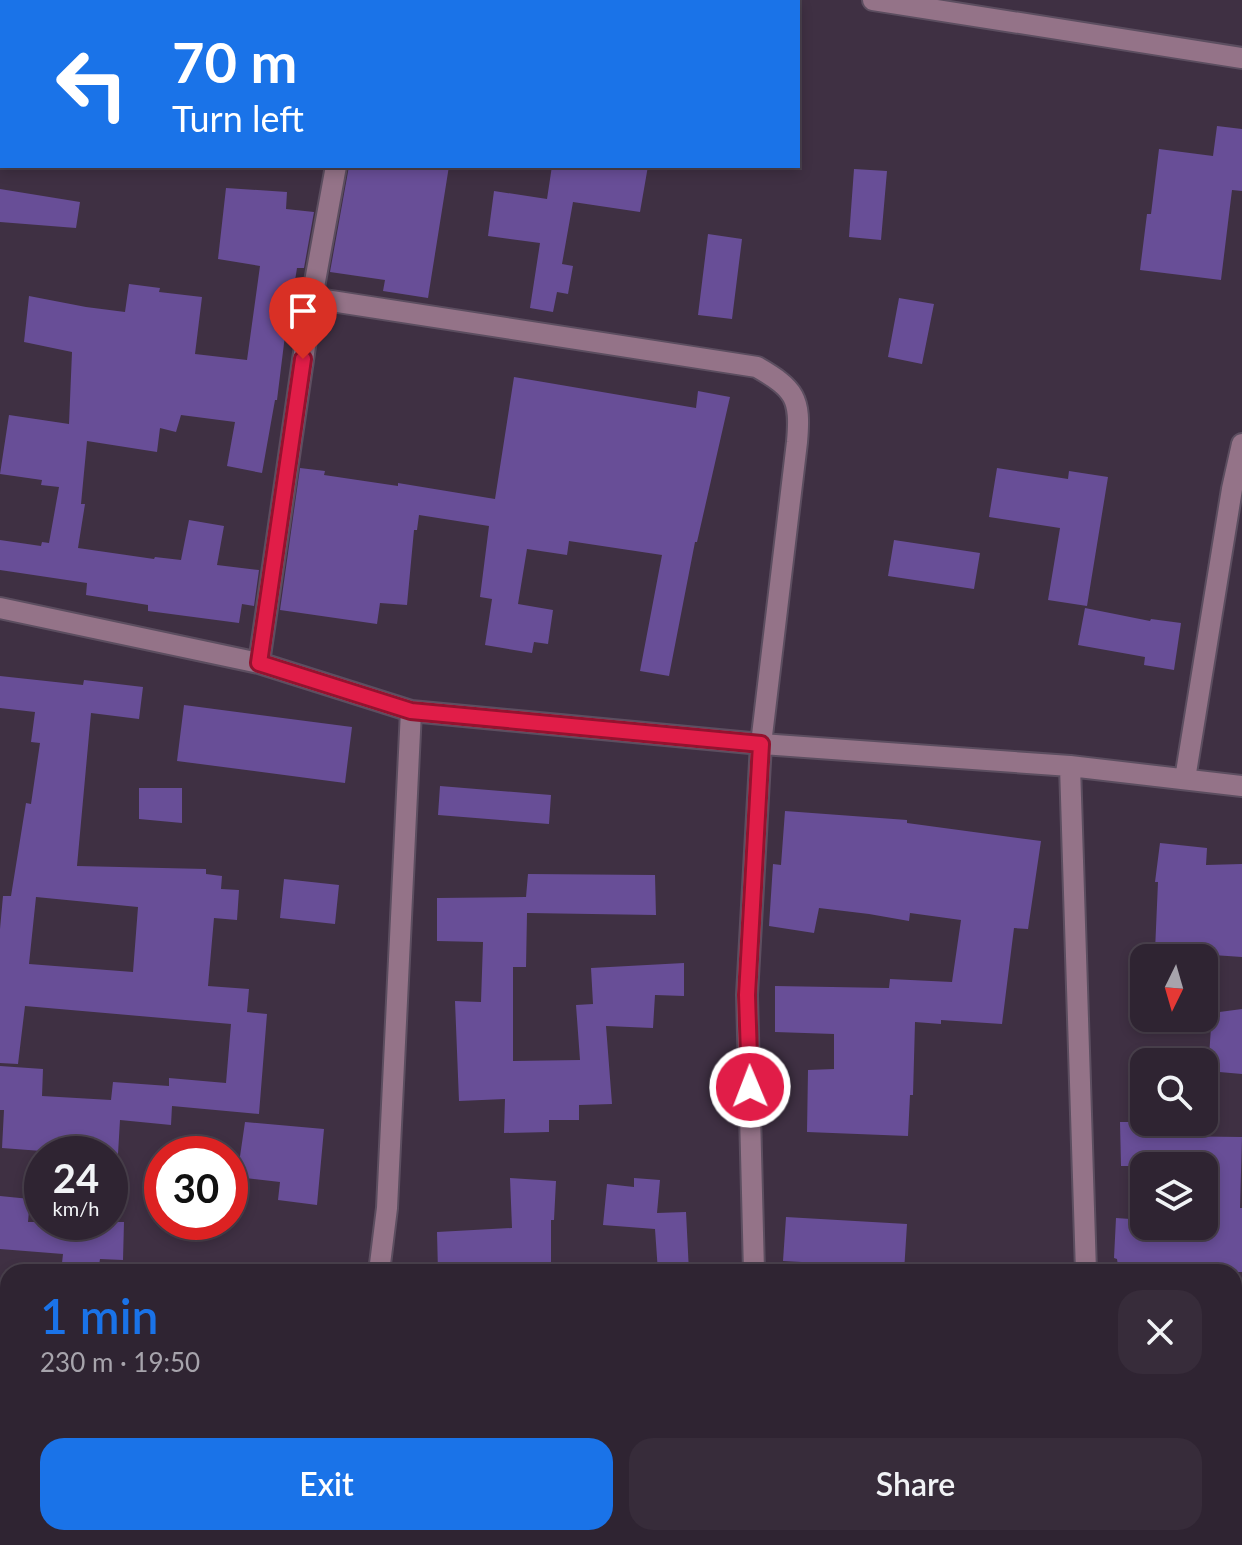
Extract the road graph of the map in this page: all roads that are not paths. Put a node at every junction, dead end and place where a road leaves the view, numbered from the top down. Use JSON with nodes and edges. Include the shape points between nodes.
{"nodes":[{"id":1,"x":873,"y":0,"type":"edge"},
{"id":2,"x":1242,"y":58,"type":"edge"},
{"id":3,"x":336,"y":168,"type":"edge"},
{"id":4,"x":312,"y":298,"type":"junction"},
{"id":5,"x":1242,"y":444,"type":"edge"},
{"id":6,"x":1237,"y":490,"type":"edge"},
{"id":7,"x":0,"y":608,"type":"edge"},
{"id":8,"x":259,"y":663,"type":"junction"},
{"id":9,"x":411,"y":711,"type":"junction"},
{"id":10,"x":761,"y":744,"type":"junction"},
{"id":11,"x":1070,"y":766,"type":"junction"},
{"id":12,"x":1185,"y":779,"type":"junction"},
{"id":13,"x":1242,"y":786,"type":"edge"},
{"id":14,"x":380,"y":1264,"type":"edge"},
{"id":15,"x":754,"y":1264,"type":"edge"},
{"id":16,"x":1086,"y":1264,"type":"edge"}],
"edges":[{"from":1,"to":2,"type":"street"},
{"from":3,"to":4,"type":"street"},
{"from":4,"to":8,"type":"street"},
{"from":4,"to":10,"type":"street","via":[[757,367],[780,380],[795,397],[799,420]]},
{"from":5,"to":6,"type":"street"},
{"from":6,"to":12,"type":"street"},
{"from":7,"to":8,"type":"street"},
{"from":8,"to":9,"type":"street"},
{"from":9,"to":10,"type":"street"},
{"from":9,"to":14,"type":"street"},
{"from":10,"to":11,"type":"street"},
{"from":10,"to":15,"type":"street","via":[[747,995]]},
{"from":11,"to":12,"type":"street"},
{"from":11,"to":16,"type":"street"},
{"from":12,"to":13,"type":"street"}]}
